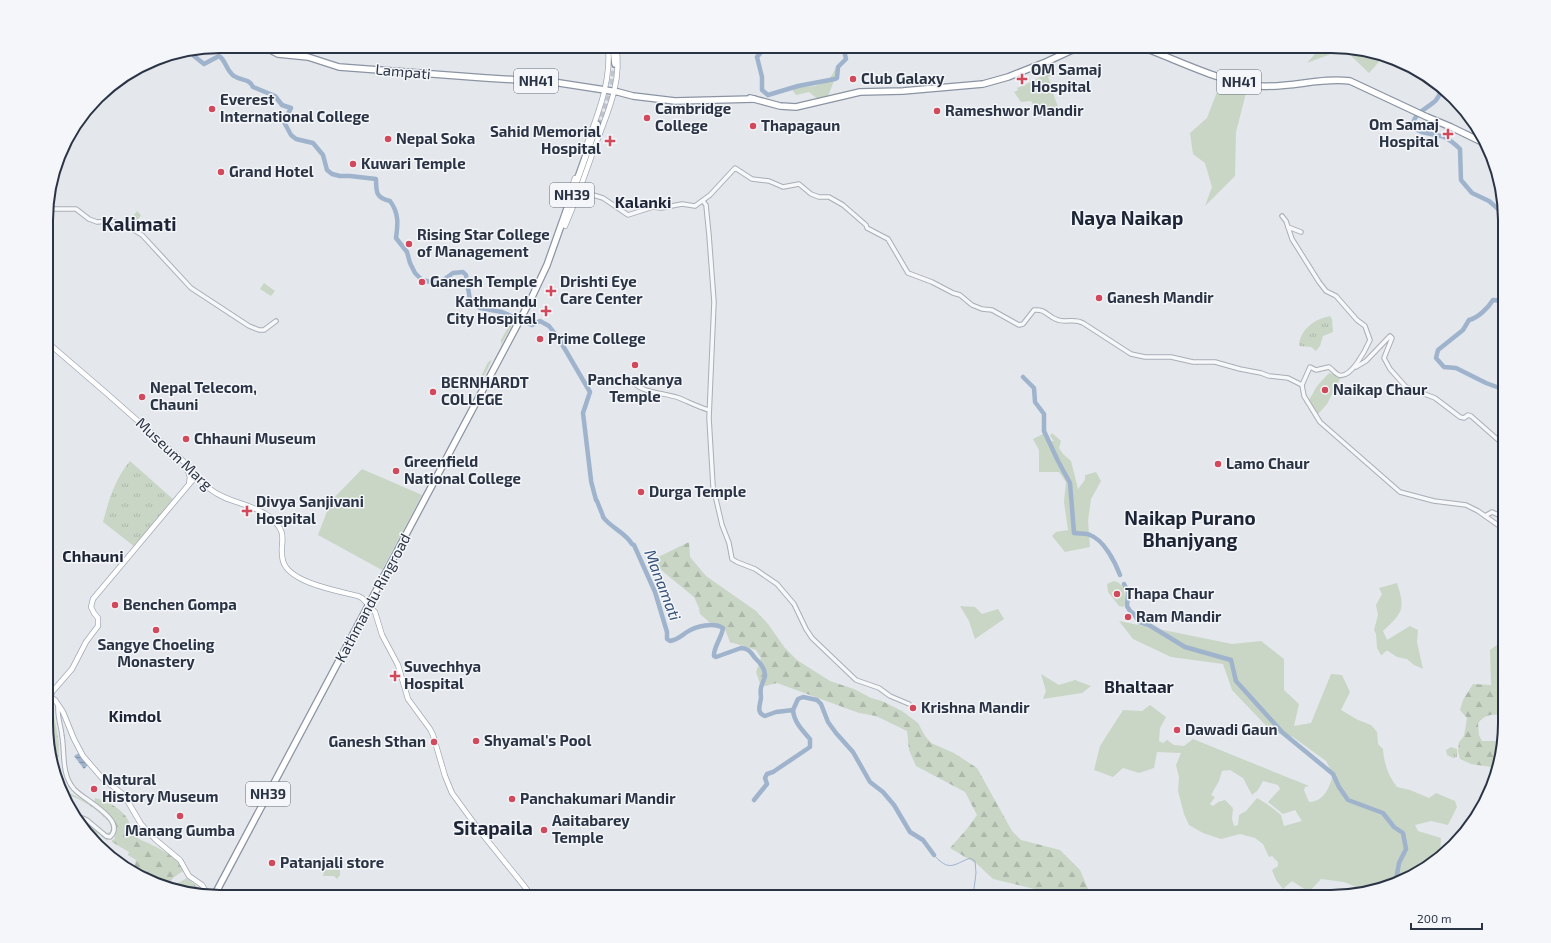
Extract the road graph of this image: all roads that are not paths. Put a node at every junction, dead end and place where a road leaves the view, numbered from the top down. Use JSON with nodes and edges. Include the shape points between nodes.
{"nodes":[{"id":1,"x":275,"y":53,"type":"edge"},
{"id":2,"x":608,"y":53,"type":"edge"},
{"id":3,"x":613,"y":53,"type":"edge"},
{"id":4,"x":614,"y":53,"type":"edge"},
{"id":5,"x":1063,"y":53,"type":"edge"},
{"id":6,"x":1158,"y":53,"type":"edge"},
{"id":7,"x":614,"y":64,"type":"tunnel mouth"},
{"id":8,"x":605,"y":90,"type":"junction"},
{"id":9,"x":615,"y":91,"type":"junction"},
{"id":10,"x":1442,"y":124,"type":"junction"},
{"id":11,"x":598,"y":125,"type":"tunnel mouth"},
{"id":12,"x":1477,"y":139,"type":"edge"},
{"id":13,"x":1480,"y":145,"type":"edge"},
{"id":14,"x":580,"y":191,"type":"junction"},
{"id":15,"x":703,"y":200,"type":"junction"},
{"id":16,"x":53,"y":209,"type":"edge"},
{"id":17,"x":1282,"y":216,"type":"dead end"},
{"id":18,"x":563,"y":225,"type":"junction"},
{"id":19,"x":1288,"y":227,"type":"junction"},
{"id":20,"x":1301,"y":232,"type":"dead end"},
{"id":21,"x":276,"y":321,"type":"dead end"},
{"id":22,"x":53,"y":346,"type":"edge"},
{"id":23,"x":1353,"y":369,"type":"junction"},
{"id":24,"x":634,"y":383,"type":"dead end"},
{"id":25,"x":1302,"y":384,"type":"junction"},
{"id":26,"x":709,"y":410,"type":"junction"},
{"id":27,"x":1498,"y":440,"type":"edge"},
{"id":28,"x":181,"y":460,"type":"junction"},
{"id":29,"x":196,"y":476,"type":"junction"},
{"id":30,"x":188,"y":486,"type":"junction"},
{"id":31,"x":1498,"y":515,"type":"edge"},
{"id":32,"x":1485,"y":516,"type":"junction"},
{"id":33,"x":1498,"y":525,"type":"edge"},
{"id":34,"x":369,"y":606,"type":"junction"},
{"id":35,"x":53,"y":691,"type":"edge"},
{"id":36,"x":53,"y":700,"type":"edge"},
{"id":37,"x":909,"y":704,"type":"dead end"},
{"id":38,"x":58,"y":705,"type":"junction"},
{"id":39,"x":82,"y":818,"type":"edge"},
{"id":40,"x":205,"y":890,"type":"edge"},
{"id":41,"x":217,"y":890,"type":"edge"},
{"id":42,"x":527,"y":890,"type":"edge"}],
"edges":[{"from":1,"to":8,"type":"highway","name":"Lampati","number":"NH41","via":[[308,57],[339,67],[553,82]]},
{"from":2,"to":8,"type":"main road"},
{"from":3,"to":7,"type":"highway"},
{"from":4,"to":9,"type":"main road","via":[[618,72]]},
{"from":5,"to":9,"type":"highway","number":"NH41","via":[[999,80],[855,93],[796,108],[744,96],[682,98]]},
{"from":6,"to":10,"type":"highway","number":"NH41","via":[[1244,84],[1278,86],[1350,81]]},
{"from":8,"to":9,"type":"highway","number":"NH41"},
{"from":8,"to":18,"type":"main road","via":[[570,190]]},
{"from":9,"to":14,"type":"main road"},
{"from":10,"to":12,"type":"highway","number":"NH41","via":[[1452,126]]},
{"from":10,"to":13,"type":"highway","number":"NH41"},
{"from":11,"to":18,"type":"highway","name":"Kathmandu Ringroad","number":"NH39"},
{"from":14,"to":15,"type":"street","via":[[603,198],[628,215],[653,207],[682,204],[695,206]]},
{"from":14,"to":18,"type":"main road"},
{"from":15,"to":25,"type":"street","via":[[735,168],[752,179],[783,187],[799,184],[812,194],[829,197],[843,205],[867,228],[888,239],[908,272],[960,295],[972,305],[992,310],[1019,325],[1023,324],[1034,310],[1040,309],[1058,320],[1076,320],[1084,323],[1131,354],[1171,357],[1193,362],[1215,362],[1269,376],[1288,378]]},
{"from":15,"to":26,"type":"street","via":[[710,235],[714,302]]},
{"from":16,"to":21,"type":"street","via":[[79,210],[97,222],[124,224],[142,235],[191,288],[216,305],[258,330],[264,330]]},
{"from":17,"to":19,"type":"street"},
{"from":18,"to":34,"type":"highway","name":"Kathmandu Ringroad","number":"NH39","via":[[543,283],[522,315]]},
{"from":19,"to":20,"type":"street"},
{"from":19,"to":23,"type":"street","via":[[1292,239],[1326,292],[1336,296],[1369,333],[1370,340]]},
{"from":22,"to":28,"type":"main road","name":"Museum Marg"},
{"from":23,"to":25,"type":"street","via":[[1340,375],[1329,368],[1316,370],[1310,367]]},
{"from":23,"to":27,"type":"street","via":[[1366,361],[1390,336],[1392,338],[1384,358],[1406,387],[1435,398],[1460,417],[1471,416]]},
{"from":24,"to":26,"type":"street","via":[[650,391]]},
{"from":25,"to":32,"type":"street","via":[[1304,396],[1320,422],[1400,492],[1434,501],[1466,505]]},
{"from":26,"to":37,"type":"street","via":[[713,486],[732,559],[755,569],[777,584],[794,604],[812,638],[856,680],[879,688]]},
{"from":28,"to":29,"type":"main road","name":"Museum Marg"},
{"from":28,"to":30,"type":"main road","via":[[189,470]]},
{"from":29,"to":30,"type":"main road"},
{"from":29,"to":34,"type":"main road","name":"Museum Marg","via":[[213,492],[260,511],[275,522],[283,536],[284,563],[292,572],[309,583],[358,596]]},
{"from":30,"to":35,"type":"main road","via":[[94,599],[91,607],[99,620],[98,626],[68,675]]},
{"from":31,"to":32,"type":"street","via":[[1492,512]]},
{"from":32,"to":33,"type":"street"},
{"from":34,"to":41,"type":"highway","name":"Kathmandu Ringroad","number":"NH39"},
{"from":34,"to":42,"type":"main road","via":[[375,612],[382,635],[398,664],[408,699],[430,729],[452,793]]},
{"from":36,"to":38,"type":"main road"},
{"from":38,"to":39,"type":"street","via":[[68,779],[74,790],[92,802],[112,821],[112,835],[106,836]]},
{"from":38,"to":40,"type":"main road","via":[[83,756],[102,778],[124,795],[141,824],[180,860],[188,875]]}]}
